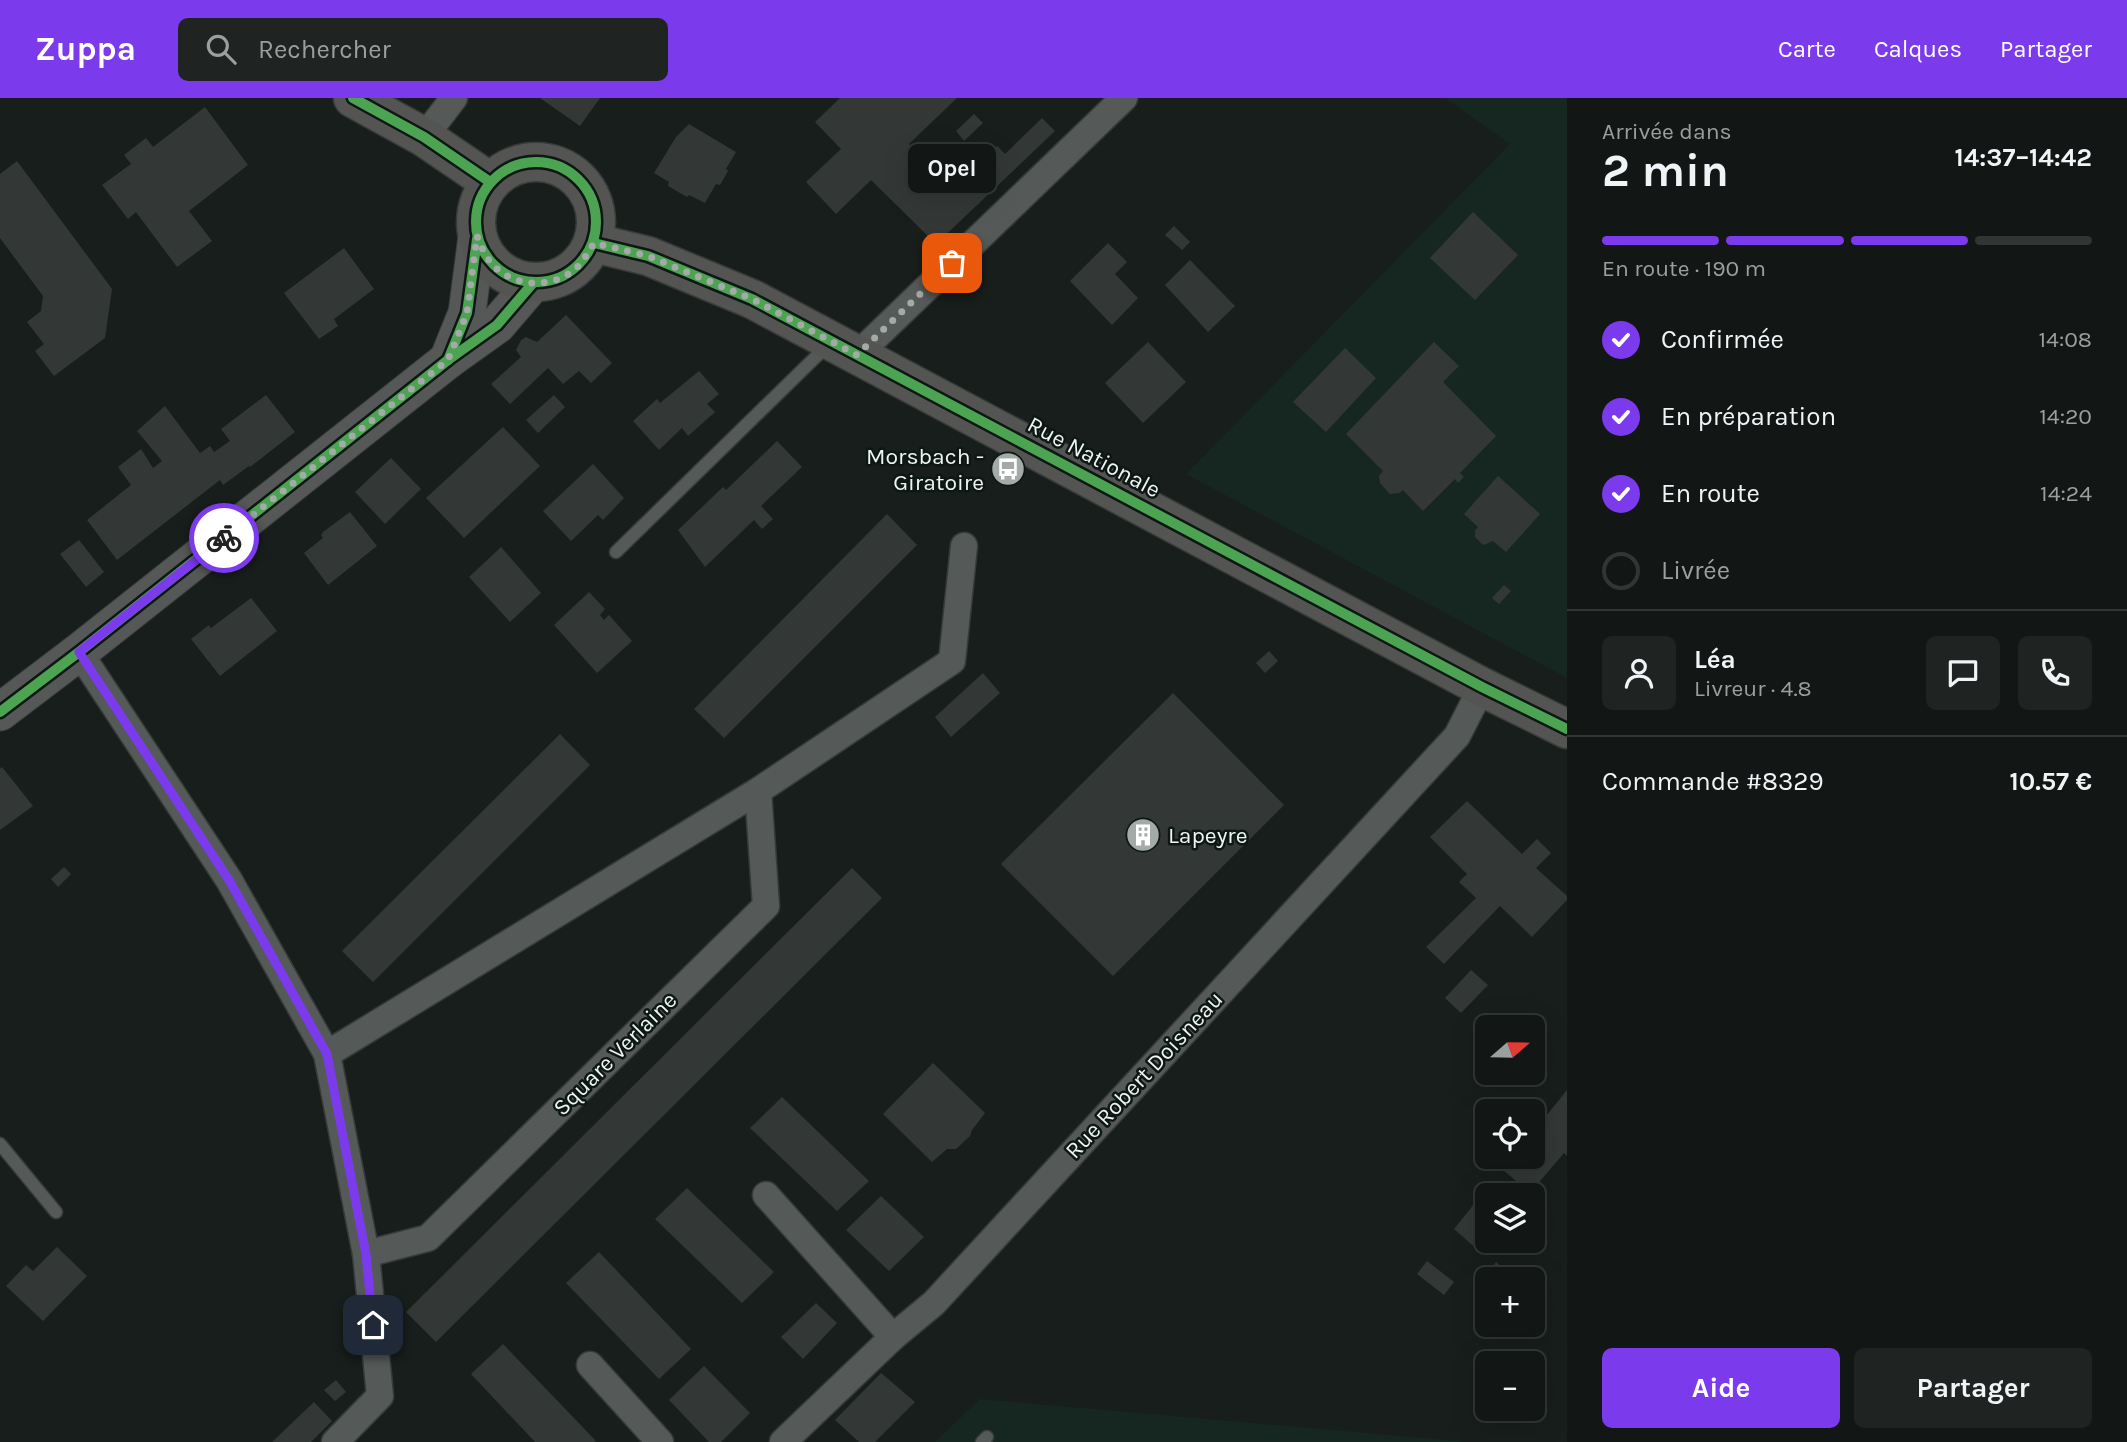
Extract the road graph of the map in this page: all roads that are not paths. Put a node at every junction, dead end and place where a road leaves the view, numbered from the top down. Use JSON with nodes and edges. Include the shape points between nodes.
{"nodes":[{"id":1,"x":353,"y":98,"type":"edge"},
{"id":2,"x":454,"y":98,"type":"edge"},
{"id":3,"x":1124,"y":98,"type":"edge"},
{"id":4,"x":424,"y":137,"type":"junction"},
{"id":5,"x":490,"y":182,"type":"junction"},
{"id":6,"x":477,"y":236,"type":"junction"},
{"id":7,"x":594,"y":243,"type":"junction"},
{"id":8,"x":533,"y":283,"type":"junction"},
{"id":9,"x":844,"y":348,"type":"junction"},
{"id":10,"x":448,"y":360,"type":"junction"},
{"id":11,"x":964,"y":546,"type":"dead end"},
{"id":12,"x":616,"y":552,"type":"dead end"},
{"id":13,"x":79,"y":652,"type":"junction"},
{"id":14,"x":1482,"y":687,"type":"junction"},
{"id":15,"x":0,"y":712,"type":"edge"},
{"id":16,"x":1567,"y":729,"type":"edge"},
{"id":17,"x":758,"y":791,"type":"junction"},
{"id":18,"x":327,"y":1054,"type":"junction"},
{"id":19,"x":0,"y":1144,"type":"edge"},
{"id":20,"x":766,"y":1195,"type":"dead end"},
{"id":21,"x":56,"y":1212,"type":"dead end"},
{"id":22,"x":366,"y":1254,"type":"junction"},
{"id":23,"x":893,"y":1337,"type":"junction"},
{"id":24,"x":590,"y":1365,"type":"dead end"},
{"id":25,"x":335,"y":1442,"type":"edge"},
{"id":26,"x":660,"y":1442,"type":"edge"},
{"id":27,"x":783,"y":1442,"type":"edge"}],
"edges":[{"from":1,"to":4,"type":"main road"},
{"from":2,"to":4,"type":"street"},
{"from":3,"to":9,"type":"street"},
{"from":4,"to":5,"type":"main road"},
{"from":5,"to":6,"type":"main road","via":[[475,217]]},
{"from":5,"to":7,"type":"main road","via":[[506,169],[526,162],[547,162],[567,169],[583,183],[593,202],[597,222]]},
{"from":6,"to":8,"type":"main road","via":[[497,269]]},
{"from":6,"to":10,"type":"main road","via":[[467,313]]},
{"from":7,"to":8,"type":"main road","via":[[570,273]]},
{"from":7,"to":9,"type":"main road","name":"Rue Nationale","via":[[648,256],[752,299]]},
{"from":8,"to":10,"type":"main road","via":[[497,325]]},
{"from":9,"to":12,"type":"lane"},
{"from":9,"to":14,"type":"main road","name":"Rue Nationale"},
{"from":10,"to":13,"type":"main road"},
{"from":11,"to":17,"type":"street","via":[[953,661]]},
{"from":13,"to":15,"type":"main road"},
{"from":13,"to":18,"type":"street","via":[[229,880]]},
{"from":14,"to":16,"type":"main road","name":"Rue Nationale"},
{"from":14,"to":23,"type":"street","name":"Rue Robert Doisneau","via":[[1457,736],[934,1303]]},
{"from":17,"to":18,"type":"street"},
{"from":17,"to":22,"type":"street","name":"Square Verlaine","via":[[766,905],[428,1238]]},
{"from":18,"to":22,"type":"street"},
{"from":19,"to":21,"type":"lane"},
{"from":20,"to":23,"type":"street"},
{"from":22,"to":25,"type":"street","via":[[380,1396]]},
{"from":23,"to":27,"type":"street","name":"Rue Robert Doisneau"},
{"from":24,"to":26,"type":"street"}]}
